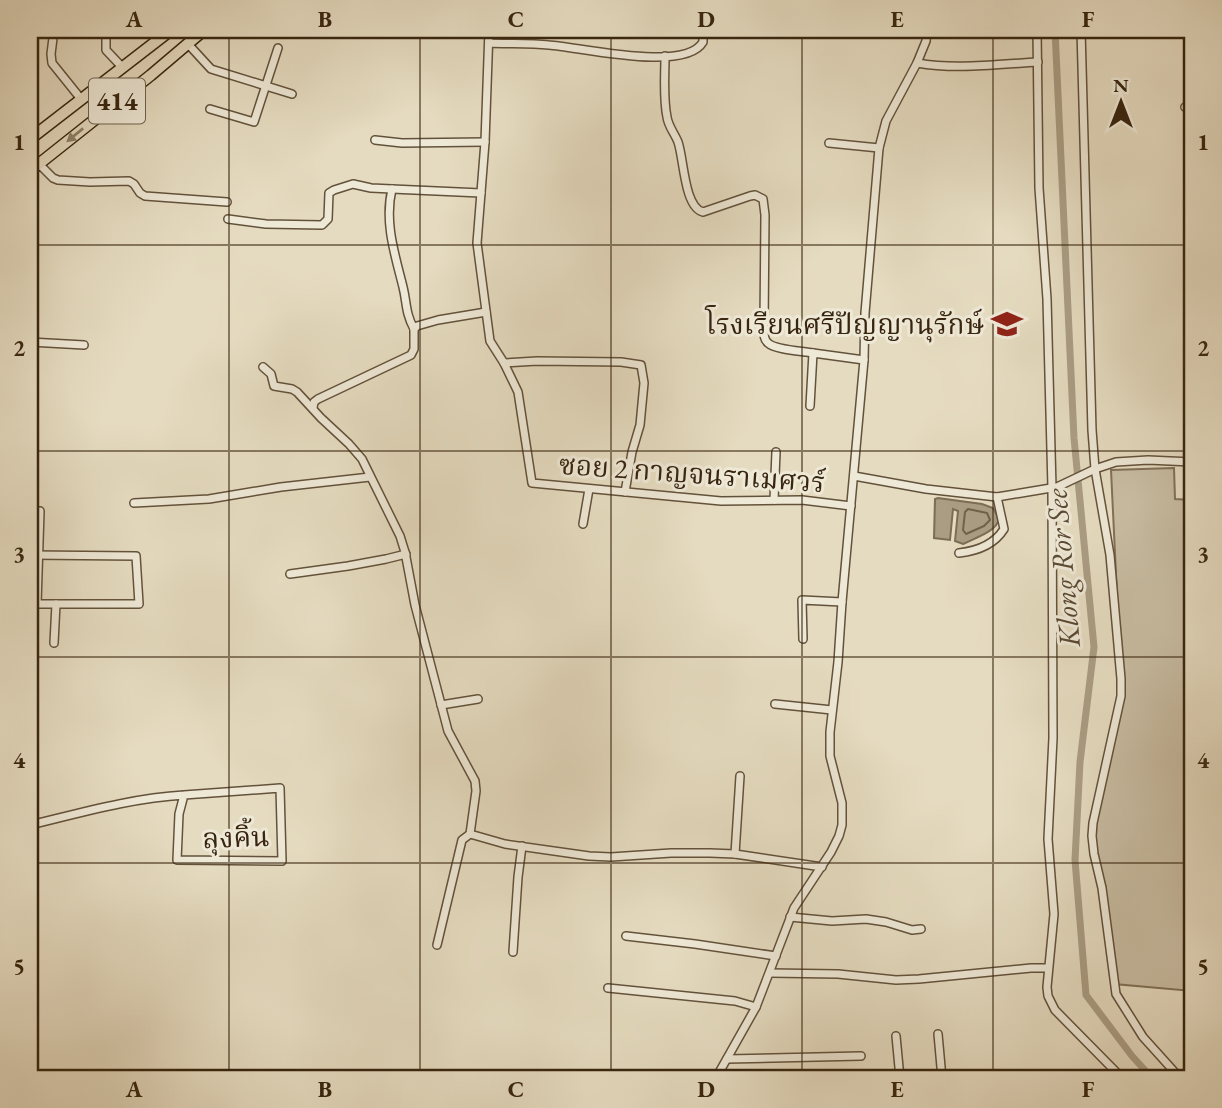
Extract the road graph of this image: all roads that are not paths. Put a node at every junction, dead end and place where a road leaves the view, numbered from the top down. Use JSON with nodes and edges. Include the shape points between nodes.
{"nodes":[{"id":1,"x":106,"y":30,"type":"edge"},
{"id":2,"x":171,"y":30,"type":"edge"},
{"id":3,"x":204,"y":30,"type":"edge"},
{"id":4,"x":489,"y":30,"type":"edge"},
{"id":5,"x":703,"y":30,"type":"edge"},
{"id":6,"x":927,"y":30,"type":"edge"},
{"id":7,"x":1037,"y":30,"type":"edge"},
{"id":8,"x":1081,"y":30,"type":"edge"},
{"id":9,"x":53,"y":38,"type":"dead end"},
{"id":10,"x":489,"y":43,"type":"junction"},
{"id":11,"x":188,"y":44,"type":"junction"},
{"id":12,"x":278,"y":48,"type":"dead end"},
{"id":13,"x":665,"y":56,"type":"junction"},
{"id":14,"x":1038,"y":62,"type":"junction"},
{"id":15,"x":916,"y":63,"type":"junction"},
{"id":16,"x":122,"y":67,"type":"junction"},
{"id":17,"x":266,"y":86,"type":"junction"},
{"id":18,"x":292,"y":94,"type":"dead end"},
{"id":19,"x":80,"y":99,"type":"junction"},
{"id":20,"x":210,"y":109,"type":"dead end"},
{"id":21,"x":30,"y":139,"type":"edge"},
{"id":22,"x":376,"y":140,"type":"dead end"},
{"id":23,"x":485,"y":142,"type":"junction"},
{"id":24,"x":829,"y":143,"type":"dead end"},
{"id":25,"x":879,"y":148,"type":"junction"},
{"id":26,"x":39,"y":164,"type":"junction"},
{"id":27,"x":30,"y":171,"type":"edge"},
{"id":28,"x":392,"y":189,"type":"junction"},
{"id":29,"x":481,"y":193,"type":"junction"},
{"id":30,"x":227,"y":202,"type":"dead end"},
{"id":31,"x":228,"y":219,"type":"dead end"},
{"id":32,"x":486,"y":312,"type":"junction"},
{"id":33,"x":414,"y":328,"type":"junction"},
{"id":34,"x":30,"y":342,"type":"edge"},
{"id":35,"x":84,"y":345,"type":"dead end"},
{"id":36,"x":813,"y":353,"type":"junction"},
{"id":37,"x":864,"y":360,"type":"junction"},
{"id":38,"x":504,"y":363,"type":"junction"},
{"id":39,"x":262,"y":368,"type":"dead end"},
{"id":40,"x":810,"y":406,"type":"dead end"},
{"id":41,"x":313,"y":408,"type":"junction"},
{"id":42,"x":776,"y":452,"type":"dead end"},
{"id":43,"x":1192,"y":462,"type":"edge"},
{"id":44,"x":1093,"y":470,"type":"junction"},
{"id":45,"x":854,"y":476,"type":"junction"},
{"id":46,"x":370,"y":477,"type":"junction"},
{"id":47,"x":1054,"y":487,"type":"junction"},
{"id":48,"x":589,"y":489,"type":"junction"},
{"id":49,"x":625,"y":492,"type":"junction"},
{"id":50,"x":997,"y":497,"type":"junction"},
{"id":51,"x":774,"y":500,"type":"junction"},
{"id":52,"x":134,"y":503,"type":"dead end"},
{"id":53,"x":851,"y":506,"type":"junction"},
{"id":54,"x":30,"y":511,"type":"edge"},
{"id":55,"x":583,"y":524,"type":"dead end"},
{"id":56,"x":959,"y":553,"type":"dead end"},
{"id":57,"x":406,"y":554,"type":"junction"},
{"id":58,"x":34,"y":555,"type":"edge"},
{"id":59,"x":290,"y":574,"type":"dead end"},
{"id":60,"x":842,"y":602,"type":"junction"},
{"id":61,"x":34,"y":604,"type":"edge"},
{"id":62,"x":57,"y":604,"type":"junction"},
{"id":63,"x":803,"y":639,"type":"dead end"},
{"id":64,"x":54,"y":643,"type":"dead end"},
{"id":65,"x":478,"y":699,"type":"dead end"},
{"id":66,"x":775,"y":704,"type":"dead end"},
{"id":67,"x":441,"y":705,"type":"junction"},
{"id":68,"x":832,"y":710,"type":"junction"},
{"id":69,"x":740,"y":776,"type":"dead end"},
{"id":70,"x":184,"y":795,"type":"junction"},
{"id":71,"x":30,"y":825,"type":"edge"},
{"id":72,"x":470,"y":834,"type":"junction"},
{"id":73,"x":522,"y":846,"type":"junction"},
{"id":74,"x":735,"y":854,"type":"junction"},
{"id":75,"x":822,"y":867,"type":"junction"},
{"id":76,"x":790,"y":917,"type":"junction"},
{"id":77,"x":921,"y":929,"type":"dead end"},
{"id":78,"x":626,"y":936,"type":"dead end"},
{"id":79,"x":437,"y":945,"type":"dead end"},
{"id":80,"x":513,"y":952,"type":"dead end"},
{"id":81,"x":776,"y":956,"type":"junction"},
{"id":82,"x":1048,"y":968,"type":"junction"},
{"id":83,"x":770,"y":973,"type":"junction"},
{"id":84,"x":608,"y":988,"type":"dead end"},
{"id":85,"x":756,"y":1007,"type":"junction"},
{"id":86,"x":938,"y":1034,"type":"dead end"},
{"id":87,"x":896,"y":1036,"type":"dead end"},
{"id":88,"x":861,"y":1056,"type":"dead end"},
{"id":89,"x":727,"y":1059,"type":"junction"},
{"id":90,"x":716,"y":1078,"type":"edge"},
{"id":91,"x":900,"y":1078,"type":"edge"},
{"id":92,"x":942,"y":1078,"type":"edge"},
{"id":93,"x":1122,"y":1078,"type":"edge"},
{"id":94,"x":1180,"y":1078,"type":"edge"}],
"edges":[{"from":1,"to":16,"type":"street","via":[[106,50]]},
{"from":2,"to":16,"type":"main road","number":"414"},
{"from":3,"to":11,"type":"main road","number":"414"},
{"from":4,"to":10,"type":"street","name":"ซอย 2 กาญจนราเมศวร์"},
{"from":5,"to":13,"type":"street","via":[[703,41],[696,50]]},
{"from":6,"to":15,"type":"street"},
{"from":7,"to":14,"type":"street"},
{"from":8,"to":44,"type":"street"},
{"from":9,"to":19,"type":"street","via":[[52,62]]},
{"from":10,"to":13,"type":"street"},
{"from":10,"to":23,"type":"street","name":"ซอย 2 กาญจนราเมศวร์"},
{"from":11,"to":17,"type":"street","via":[[211,69]]},
{"from":11,"to":26,"type":"main road","number":"414","one_way":true},
{"from":12,"to":17,"type":"street"},
{"from":13,"to":36,"type":"street","via":[[667,119],[678,143],[691,202],[703,212],[750,196],[763,198],[765,340],[776,347]]},
{"from":14,"to":15,"type":"street","via":[[978,66]]},
{"from":14,"to":47,"type":"street"},
{"from":15,"to":25,"type":"street","via":[[886,121]]},
{"from":16,"to":19,"type":"main road","number":"414"},
{"from":17,"to":18,"type":"street"},
{"from":17,"to":20,"type":"street","via":[[254,122]]},
{"from":19,"to":21,"type":"main road","number":"414"},
{"from":22,"to":23,"type":"street"},
{"from":23,"to":29,"type":"street","name":"ซอย 2 กาญจนราเมศวร์"},
{"from":24,"to":25,"type":"street"},
{"from":25,"to":37,"type":"street"},
{"from":26,"to":27,"type":"main road","number":"414"},
{"from":26,"to":30,"type":"street","via":[[58,180],[126,180],[145,197]]},
{"from":28,"to":29,"type":"street"},
{"from":28,"to":31,"type":"street","via":[[353,184],[331,191],[323,225]]},
{"from":28,"to":33,"type":"street","via":[[392,247]]},
{"from":29,"to":32,"type":"street","name":"ซอย 2 กาญจนราเมศวร์","via":[[477,243]]},
{"from":32,"to":33,"type":"street"},
{"from":32,"to":38,"type":"street","name":"ซอย 2 กาญจนราเมศวร์","via":[[490,341]]},
{"from":33,"to":41,"type":"street","via":[[411,355],[318,399]]},
{"from":34,"to":35,"type":"street"},
{"from":36,"to":37,"type":"street"},
{"from":36,"to":40,"type":"street"},
{"from":37,"to":45,"type":"street"},
{"from":38,"to":48,"type":"street","name":"ซอย 2 กาญจนราเมศวร์","via":[[517,392],[532,483]]},
{"from":38,"to":49,"type":"street","via":[[640,365],[644,383],[640,425]]},
{"from":39,"to":41,"type":"street","via":[[271,374],[274,386],[295,390]]},
{"from":41,"to":46,"type":"street","via":[[360,456]]},
{"from":42,"to":51,"type":"street"},
{"from":43,"to":44,"type":"street","via":[[1126,460]]},
{"from":44,"to":47,"type":"street"},
{"from":44,"to":94,"type":"street","via":[[1110,555],[1121,679],[1093,823],[1094,854],[1116,994],[1143,1037]]},
{"from":45,"to":50,"type":"street"},
{"from":45,"to":53,"type":"street"},
{"from":46,"to":52,"type":"street","via":[[209,499]]},
{"from":46,"to":57,"type":"street"},
{"from":47,"to":50,"type":"street"},
{"from":47,"to":82,"type":"street","via":[[1048,839],[1054,914]]},
{"from":48,"to":49,"type":"street","name":"ซอย 2 กาญจนราเมศวร์"},
{"from":48,"to":55,"type":"street"},
{"from":49,"to":51,"type":"street","name":"ซอย 2 กาญจนราเมศวร์","via":[[721,501]]},
{"from":50,"to":56,"type":"street","via":[[1003,531],[980,549]]},
{"from":51,"to":53,"type":"street","name":"ซอย 2 กาญจนราเมศวร์"},
{"from":53,"to":60,"type":"street"},
{"from":54,"to":58,"type":"street","via":[[40,511]]},
{"from":57,"to":59,"type":"street"},
{"from":57,"to":67,"type":"street"},
{"from":58,"to":61,"type":"street"},
{"from":58,"to":62,"type":"street","via":[[136,556],[139,604]]},
{"from":60,"to":63,"type":"street","via":[[802,600]]},
{"from":60,"to":68,"type":"street"},
{"from":61,"to":62,"type":"street"},
{"from":62,"to":64,"type":"street"},
{"from":65,"to":67,"type":"street"},
{"from":66,"to":68,"type":"street"},
{"from":67,"to":72,"type":"street","via":[[447,731],[475,783]]},
{"from":68,"to":75,"type":"street","via":[[830,756],[842,820],[837,841]]},
{"from":69,"to":74,"type":"street"},
{"from":70,"to":70,"type":"street","name":"ลุงคิ้น","via":[[279,788],[282,860],[177,860],[178,818]]},
{"from":70,"to":71,"type":"street","name":"ลุงคิ้น"},
{"from":72,"to":73,"type":"street"},
{"from":72,"to":79,"type":"street","via":[[462,840]]},
{"from":73,"to":74,"type":"street","via":[[601,857]]},
{"from":73,"to":80,"type":"street"},
{"from":74,"to":75,"type":"street"},
{"from":75,"to":76,"type":"street"},
{"from":76,"to":77,"type":"street","via":[[866,919]]},
{"from":76,"to":81,"type":"street"},
{"from":78,"to":81,"type":"street"},
{"from":81,"to":83,"type":"street"},
{"from":82,"to":83,"type":"street","via":[[908,980]]},
{"from":82,"to":93,"type":"street","via":[[1047,992],[1055,1010]]},
{"from":83,"to":85,"type":"street"},
{"from":84,"to":85,"type":"street"},
{"from":85,"to":89,"type":"street"},
{"from":86,"to":92,"type":"street"},
{"from":87,"to":91,"type":"street"},
{"from":88,"to":89,"type":"street"},
{"from":89,"to":90,"type":"street"}]}
